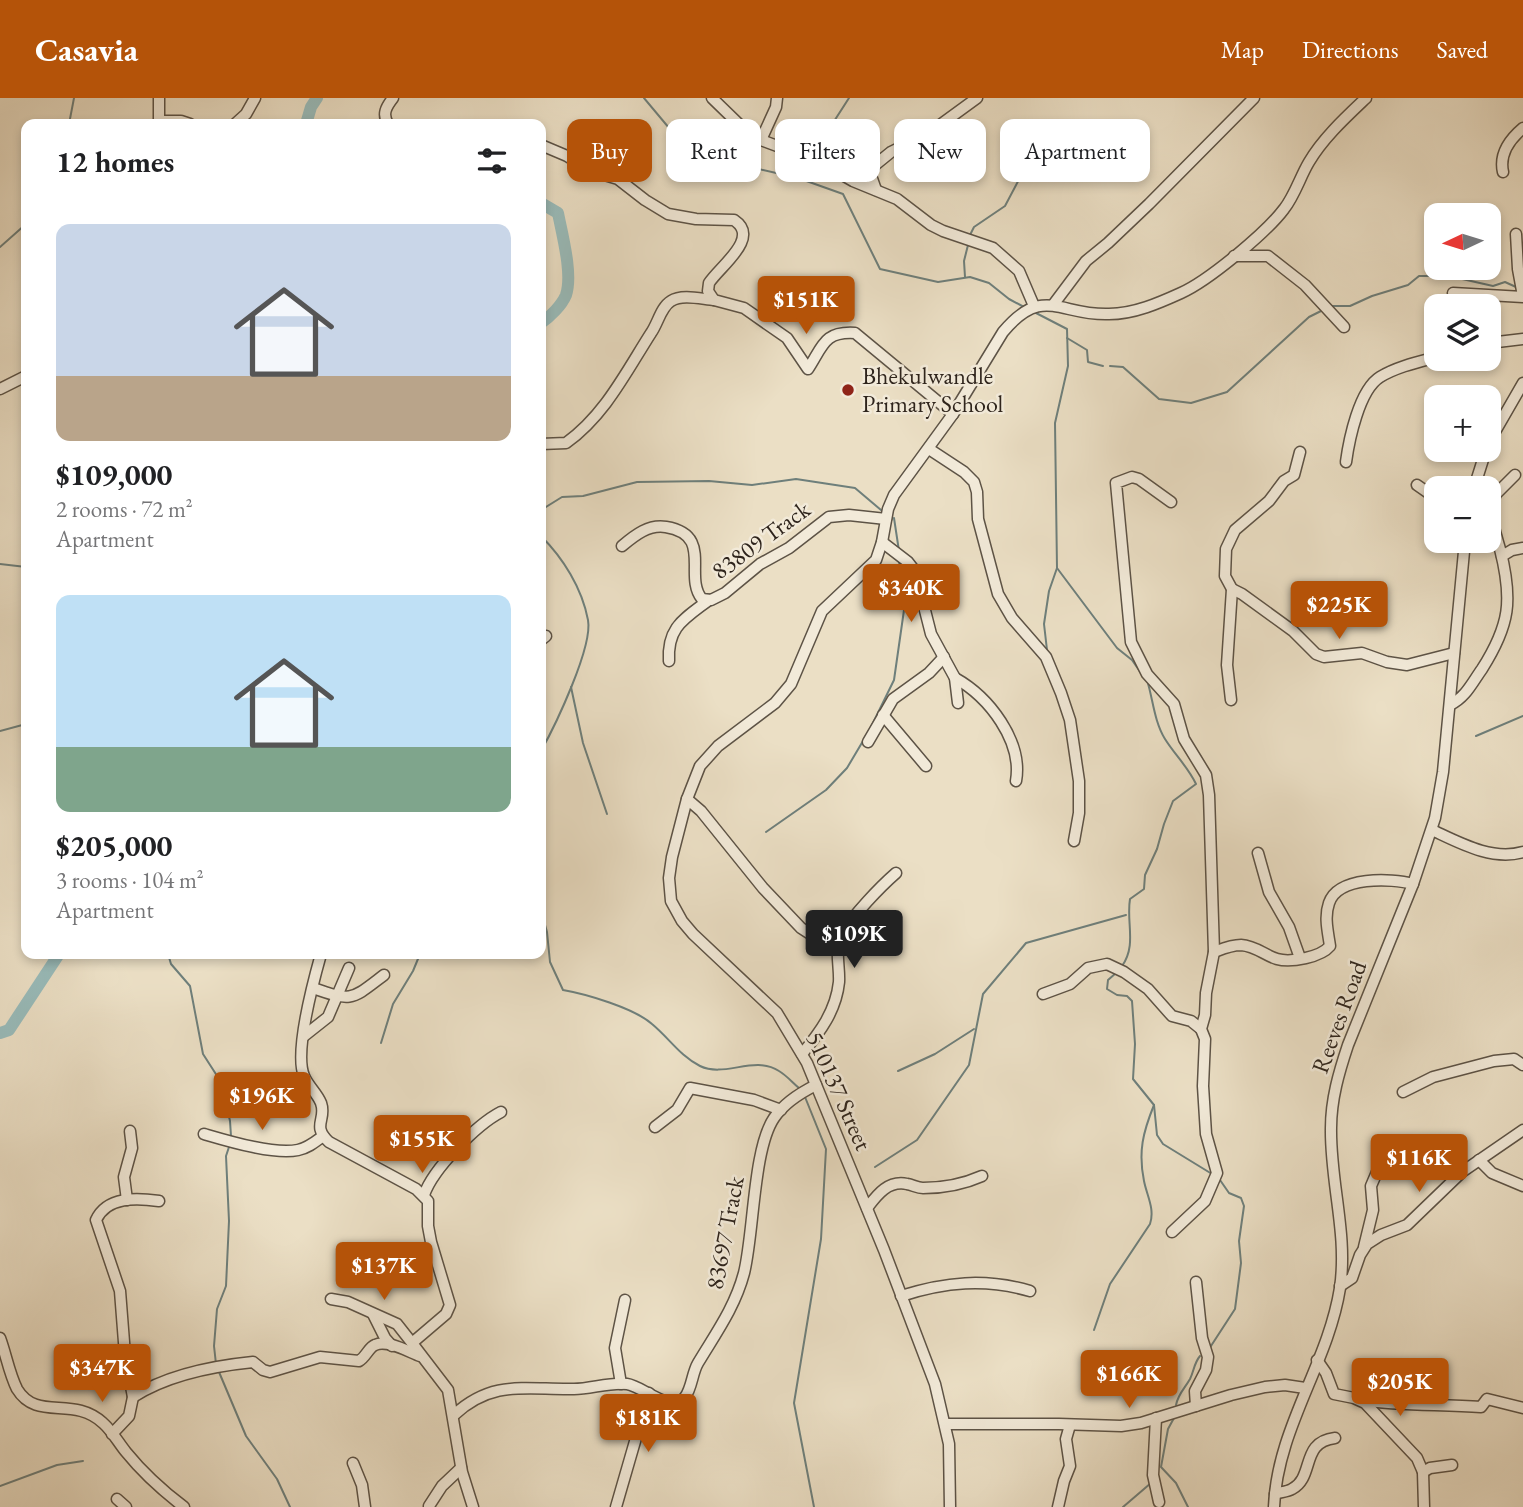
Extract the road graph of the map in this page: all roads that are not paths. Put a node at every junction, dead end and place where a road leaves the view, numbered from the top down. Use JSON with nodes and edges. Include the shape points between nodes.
{"nodes":[{"id":1,"x":159,"y":98,"type":"edge"},
{"id":2,"x":255,"y":98,"type":"edge"},
{"id":3,"x":393,"y":98,"type":"edge"},
{"id":4,"x":712,"y":98,"type":"edge"},
{"id":5,"x":777,"y":98,"type":"edge"},
{"id":6,"x":977,"y":98,"type":"edge"},
{"id":7,"x":1254,"y":98,"type":"edge"},
{"id":8,"x":1366,"y":98,"type":"edge"},
{"id":9,"x":159,"y":119,"type":"edge"},
{"id":10,"x":241,"y":119,"type":"edge"},
{"id":11,"x":386,"y":119,"type":"edge"},
{"id":12,"x":734,"y":119,"type":"edge"},
{"id":13,"x":1523,"y":128,"type":"edge"},
{"id":14,"x":761,"y":140,"type":"joint"},
{"id":15,"x":775,"y":145,"type":"edge"},
{"id":16,"x":546,"y":147,"type":"edge"},
{"id":17,"x":880,"y":160,"type":"edge"},
{"id":18,"x":1503,"y":172,"type":"dead end"},
{"id":19,"x":856,"y":182,"type":"edge"},
{"id":20,"x":873,"y":182,"type":"edge"},
{"id":21,"x":876,"y":190,"type":"junction"},
{"id":22,"x":1517,"y":234,"type":"dead end"},
{"id":23,"x":1234,"y":256,"type":"junction"},
{"id":24,"x":1453,"y":293,"type":"dead end"},
{"id":25,"x":1523,"y":297,"type":"edge"},
{"id":26,"x":714,"y":300,"type":"junction"},
{"id":27,"x":1053,"y":305,"type":"junction"},
{"id":28,"x":1034,"y":306,"type":"junction"},
{"id":29,"x":1344,"y":327,"type":"dead end"},
{"id":30,"x":1523,"y":339,"type":"edge"},
{"id":31,"x":1501,"y":340,"type":"edge"},
{"id":32,"x":1424,"y":361,"type":"edge"},
{"id":33,"x":21,"y":378,"type":"edge"},
{"id":34,"x":1523,"y":383,"type":"edge"},
{"id":35,"x":0,"y":389,"type":"edge"},
{"id":36,"x":953,"y":414,"type":"junction"},
{"id":37,"x":1501,"y":419,"type":"edge"},
{"id":38,"x":546,"y":444,"type":"edge"},
{"id":39,"x":929,"y":449,"type":"junction"},
{"id":40,"x":1300,"y":452,"type":"dead end"},
{"id":41,"x":1346,"y":463,"type":"dead end"},
{"id":42,"x":1515,"y":475,"type":"dead end"},
{"id":43,"x":1417,"y":485,"type":"dead end"},
{"id":44,"x":1424,"y":490,"type":"edge"},
{"id":45,"x":1171,"y":502,"type":"dead end"},
{"id":46,"x":886,"y":519,"type":"junction"},
{"id":47,"x":883,"y":542,"type":"junction"},
{"id":48,"x":622,"y":547,"type":"dead end"},
{"id":49,"x":1523,"y":548,"type":"edge"},
{"id":50,"x":1464,"y":553,"type":"edge"},
{"id":51,"x":1502,"y":556,"type":"junction"},
{"id":52,"x":1235,"y":590,"type":"junction"},
{"id":53,"x":709,"y":600,"type":"junction"},
{"id":54,"x":1454,"y":653,"type":"junction"},
{"id":55,"x":944,"y":657,"type":"junction"},
{"id":56,"x":669,"y":661,"type":"dead end"},
{"id":57,"x":955,"y":678,"type":"junction"},
{"id":58,"x":1231,"y":700,"type":"dead end"},
{"id":59,"x":958,"y":703,"type":"dead end"},
{"id":60,"x":1450,"y":705,"type":"junction"},
{"id":61,"x":883,"y":715,"type":"junction"},
{"id":62,"x":868,"y":742,"type":"dead end"},
{"id":63,"x":926,"y":766,"type":"dead end"},
{"id":64,"x":1016,"y":781,"type":"dead end"},
{"id":65,"x":687,"y":799,"type":"junction"},
{"id":66,"x":1433,"y":830,"type":"junction"},
{"id":67,"x":1074,"y":841,"type":"dead end"},
{"id":68,"x":1523,"y":852,"type":"edge"},
{"id":69,"x":1258,"y":853,"type":"dead end"},
{"id":70,"x":1509,"y":855,"type":"junction"},
{"id":71,"x":1523,"y":860,"type":"edge"},
{"id":72,"x":896,"y":873,"type":"dead end"},
{"id":73,"x":1413,"y":884,"type":"junction"},
{"id":74,"x":841,"y":938,"type":"junction"},
{"id":75,"x":1213,"y":952,"type":"junction"},
{"id":76,"x":1300,"y":958,"type":"junction"},
{"id":77,"x":320,"y":959,"type":"edge"},
{"id":78,"x":349,"y":968,"type":"dead end"},
{"id":79,"x":384,"y":975,"type":"dead end"},
{"id":80,"x":313,"y":988,"type":"junction"},
{"id":81,"x":1043,"y":994,"type":"dead end"},
{"id":82,"x":338,"y":997,"type":"junction"},
{"id":83,"x":1201,"y":1029,"type":"junction"},
{"id":84,"x":304,"y":1036,"type":"junction"},
{"id":85,"x":802,"y":1054,"type":"junction"},
{"id":86,"x":1523,"y":1065,"type":"edge"},
{"id":87,"x":816,"y":1085,"type":"junction"},
{"id":88,"x":1403,"y":1092,"type":"dead end"},
{"id":89,"x":781,"y":1110,"type":"junction"},
{"id":90,"x":501,"y":1112,"type":"dead end"},
{"id":91,"x":655,"y":1127,"type":"dead end"},
{"id":92,"x":1523,"y":1130,"type":"edge"},
{"id":93,"x":130,"y":1131,"type":"dead end"},
{"id":94,"x":204,"y":1134,"type":"dead end"},
{"id":95,"x":323,"y":1136,"type":"junction"},
{"id":96,"x":1386,"y":1151,"type":"dead end"},
{"id":97,"x":1479,"y":1160,"type":"junction"},
{"id":98,"x":982,"y":1176,"type":"dead end"},
{"id":99,"x":1523,"y":1186,"type":"edge"},
{"id":100,"x":424,"y":1195,"type":"junction"},
{"id":101,"x":129,"y":1200,"type":"junction"},
{"id":102,"x":159,"y":1201,"type":"dead end"},
{"id":103,"x":867,"y":1208,"type":"junction"},
{"id":104,"x":1172,"y":1232,"type":"dead end"},
{"id":105,"x":1364,"y":1247,"type":"junction"},
{"id":106,"x":1196,"y":1283,"type":"dead end"},
{"id":107,"x":1340,"y":1286,"type":"junction"},
{"id":108,"x":1030,"y":1291,"type":"dead end"},
{"id":109,"x":901,"y":1296,"type":"junction"},
{"id":110,"x":331,"y":1299,"type":"dead end"},
{"id":111,"x":625,"y":1300,"type":"dead end"},
{"id":112,"x":373,"y":1313,"type":"junction"},
{"id":113,"x":0,"y":1338,"type":"edge"},
{"id":114,"x":412,"y":1343,"type":"junction"},
{"id":115,"x":393,"y":1346,"type":"junction"},
{"id":116,"x":421,"y":1356,"type":"junction"},
{"id":117,"x":1317,"y":1360,"type":"junction"},
{"id":118,"x":621,"y":1384,"type":"junction"},
{"id":119,"x":1306,"y":1388,"type":"junction"},
{"id":120,"x":649,"y":1393,"type":"junction"},
{"id":121,"x":133,"y":1397,"type":"junction"},
{"id":122,"x":1359,"y":1400,"type":"junction"},
{"id":123,"x":1196,"y":1406,"type":"junction"},
{"id":124,"x":1523,"y":1408,"type":"edge"},
{"id":125,"x":454,"y":1415,"type":"junction"},
{"id":126,"x":1156,"y":1418,"type":"junction"},
{"id":127,"x":946,"y":1424,"type":"junction"},
{"id":128,"x":1070,"y":1425,"type":"junction"},
{"id":129,"x":112,"y":1434,"type":"junction"},
{"id":130,"x":1335,"y":1438,"type":"dead end"},
{"id":131,"x":353,"y":1463,"type":"dead end"},
{"id":132,"x":1452,"y":1465,"type":"dead end"},
{"id":133,"x":461,"y":1468,"type":"junction"},
{"id":134,"x":1423,"y":1472,"type":"junction"},
{"id":135,"x":1275,"y":1494,"type":"junction"},
{"id":136,"x":117,"y":1499,"type":"dead end"},
{"id":137,"x":1159,"y":1502,"type":"dead end"},
{"id":138,"x":125,"y":1507,"type":"edge"},
{"id":139,"x":184,"y":1507,"type":"edge"},
{"id":140,"x":365,"y":1507,"type":"edge"},
{"id":141,"x":430,"y":1507,"type":"edge"},
{"id":142,"x":473,"y":1507,"type":"edge"},
{"id":143,"x":616,"y":1507,"type":"edge"},
{"id":144,"x":950,"y":1507,"type":"edge"},
{"id":145,"x":1058,"y":1507,"type":"edge"},
{"id":146,"x":1274,"y":1507,"type":"edge"},
{"id":147,"x":1424,"y":1507,"type":"edge"}],
"edges":[{"from":1,"to":9,"type":"street"},
{"from":2,"to":10,"type":"street"},
{"from":3,"to":11,"type":"street","via":[[385,109]]},
{"from":4,"to":12,"type":"street"},
{"from":5,"to":14,"type":"street"},
{"from":6,"to":17,"type":"street"},
{"from":7,"to":27,"type":"street","via":[[1086,261]]},
{"from":8,"to":23,"type":"street","via":[[1314,154],[1285,209]]},
{"from":13,"to":18,"type":"street","via":[[1506,149]]},
{"from":14,"to":15,"type":"street"},
{"from":16,"to":26,"type":"street","via":[[591,171],[618,179],[668,214],[734,220],[741,225],[743,241],[709,283]]},
{"from":19,"to":21,"type":"street"},
{"from":20,"to":21,"type":"street"},
{"from":21,"to":28,"type":"street","via":[[897,199],[931,225],[1002,254],[1019,271]]},
{"from":22,"to":25,"type":"street"},
{"from":23,"to":27,"type":"street","via":[[1183,293],[1132,311],[1100,314]]},
{"from":23,"to":29,"type":"street","via":[[1268,256],[1305,285]]},
{"from":24,"to":25,"type":"street"},
{"from":26,"to":36,"type":"street","via":[[744,308],[787,338],[808,369],[828,338],[855,333]]},
{"from":26,"to":38,"type":"street","via":[[670,301],[607,402],[566,443]]},
{"from":27,"to":28,"type":"street"},
{"from":28,"to":36,"type":"street","name":"510137 Street","via":[[1003,332]]},
{"from":30,"to":31,"type":"street"},
{"from":32,"to":41,"type":"street","via":[[1376,379],[1360,407]]},
{"from":33,"to":35,"type":"street"},
{"from":34,"to":37,"type":"street"},
{"from":36,"to":39,"type":"street","name":"510137 Street"},
{"from":39,"to":46,"type":"street","name":"510137 Street","via":[[894,495]]},
{"from":39,"to":67,"type":"street","via":[[974,482],[978,519],[998,594],[1046,657],[1057,681],[1070,720],[1079,780]]},
{"from":40,"to":52,"type":"street","via":[[1294,475],[1229,540],[1225,572]]},
{"from":42,"to":51,"type":"street","via":[[1491,506]]},
{"from":43,"to":44,"type":"street"},
{"from":45,"to":75,"type":"street","via":[[1139,479],[1116,483],[1130,642],[1147,674],[1174,704],[1184,738],[1208,784]]},
{"from":46,"to":47,"type":"street","name":"510137 Street"},
{"from":46,"to":53,"type":"street","name":"83809 Track","via":[[840,514],[826,518],[733,588]]},
{"from":47,"to":55,"type":"street","via":[[915,571],[927,624]]},
{"from":47,"to":65,"type":"street","name":"510137 Street","via":[[872,565],[824,608],[786,691],[706,758]]},
{"from":48,"to":53,"type":"street","name":"83809 Track","via":[[640,532],[659,526],[688,537],[697,592]]},
{"from":49,"to":51,"type":"street"},
{"from":50,"to":54,"type":"street","name":"Reeves Road"},
{"from":51,"to":60,"type":"street","via":[[1508,595],[1502,632],[1464,695]]},
{"from":52,"to":54,"type":"street","via":[[1324,657],[1362,653],[1407,665]]},
{"from":52,"to":58,"type":"street","via":[[1227,665]]},
{"from":53,"to":56,"type":"street","via":[[673,632]]},
{"from":54,"to":60,"type":"street","name":"Reeves Road"},
{"from":55,"to":57,"type":"street"},
{"from":55,"to":61,"type":"street","via":[[893,699]]},
{"from":57,"to":59,"type":"street"},
{"from":57,"to":64,"type":"street","via":[[982,697],[1007,734],[1018,760]]},
{"from":60,"to":66,"type":"street","name":"Reeves Road"},
{"from":61,"to":62,"type":"street"},
{"from":61,"to":63,"type":"street"},
{"from":65,"to":74,"type":"street","via":[[801,928],[815,937]]},
{"from":65,"to":85,"type":"street","name":"510137 Street","via":[[670,868],[673,905],[693,934],[777,1013]]},
{"from":66,"to":70,"type":"street","via":[[1477,849]]},
{"from":66,"to":73,"type":"street","name":"Reeves Road"},
{"from":68,"to":70,"type":"street"},
{"from":69,"to":76,"type":"street","via":[[1269,892]]},
{"from":70,"to":71,"type":"street"},
{"from":72,"to":74,"type":"street"},
{"from":73,"to":76,"type":"street","via":[[1377,880],[1337,891],[1327,910],[1329,948]]},
{"from":73,"to":107,"type":"street","name":"Reeves Road","via":[[1348,1045],[1334,1096],[1331,1129],[1341,1230]]},
{"from":74,"to":85,"type":"street","via":[[839,981],[830,1015]]},
{"from":75,"to":76,"type":"street","via":[[1242,945],[1280,960]]},
{"from":75,"to":83,"type":"street"},
{"from":77,"to":80,"type":"street"},
{"from":78,"to":82,"type":"street"},
{"from":79,"to":82,"type":"street","via":[[355,996]]},
{"from":80,"to":82,"type":"street"},
{"from":80,"to":84,"type":"street"},
{"from":81,"to":83,"type":"street","via":[[1070,984],[1088,968],[1107,964],[1148,989],[1172,1016]]},
{"from":82,"to":84,"type":"street","via":[[324,1021]]},
{"from":83,"to":104,"type":"street","via":[[1205,1039],[1206,1134],[1217,1173],[1205,1201]]},
{"from":84,"to":95,"type":"street","via":[[301,1066],[321,1103],[319,1129]]},
{"from":85,"to":87,"type":"street","name":"510137 Street"},
{"from":86,"to":88,"type":"street","via":[[1514,1059],[1494,1061],[1433,1077]]},
{"from":87,"to":89,"type":"street","name":"83697 Track"},
{"from":87,"to":103,"type":"street","name":"510137 Street"},
{"from":89,"to":91,"type":"street","via":[[690,1088],[677,1110]]},
{"from":89,"to":120,"type":"street","name":"83697 Track","via":[[765,1143],[746,1262],[733,1304],[684,1398],[671,1403]]},
{"from":90,"to":100,"type":"street","via":[[447,1158]]},
{"from":92,"to":97,"type":"street"},
{"from":93,"to":101,"type":"street","via":[[132,1148],[124,1177]]},
{"from":94,"to":95,"type":"street","via":[[287,1150],[307,1147]]},
{"from":95,"to":100,"type":"street"},
{"from":96,"to":105,"type":"street","via":[[1371,1186],[1373,1210]]},
{"from":97,"to":99,"type":"street","via":[[1492,1173]]},
{"from":97,"to":105,"type":"street","via":[[1407,1225]]},
{"from":98,"to":103,"type":"street","via":[[941,1187],[893,1184]]},
{"from":100,"to":114,"type":"street","via":[[431,1242],[450,1305],[446,1314]]},
{"from":101,"to":102,"type":"street"},
{"from":101,"to":121,"type":"street","via":[[104,1208],[96,1223],[120,1291]]},
{"from":103,"to":109,"type":"street","name":"510137 Street"},
{"from":105,"to":107,"type":"street","via":[[1352,1279]]},
{"from":106,"to":123,"type":"street","via":[[1208,1357],[1195,1391]]},
{"from":107,"to":117,"type":"street","name":"Reeves Road"},
{"from":108,"to":109,"type":"street","via":[[973,1282]]},
{"from":109,"to":127,"type":"street","name":"510137 Street","via":[[931,1370]]},
{"from":110,"to":112,"type":"street"},
{"from":111,"to":118,"type":"street","via":[[615,1348]]},
{"from":112,"to":114,"type":"street","via":[[399,1325]]},
{"from":112,"to":115,"type":"street"},
{"from":113,"to":129,"type":"street","via":[[15,1383],[27,1401],[37,1407],[78,1410],[102,1422]]},
{"from":114,"to":116,"type":"street"},
{"from":115,"to":116,"type":"street"},
{"from":115,"to":121,"type":"street","via":[[374,1345],[359,1361],[320,1357],[270,1372],[257,1363],[225,1365],[149,1385]]},
{"from":116,"to":125,"type":"street","via":[[447,1387]]},
{"from":117,"to":119,"type":"street","name":"Reeves Road"},
{"from":117,"to":122,"type":"street","via":[[1335,1394]]},
{"from":118,"to":120,"type":"street","name":"83697 Track"},
{"from":118,"to":125,"type":"street","name":"83697 Track","via":[[571,1390],[506,1389],[476,1398]]},
{"from":119,"to":123,"type":"street","via":[[1265,1387]]},
{"from":119,"to":135,"type":"street","name":"Reeves Road","via":[[1283,1449]]},
{"from":120,"to":143,"type":"street"},
{"from":121,"to":129,"type":"street","via":[[129,1416]]},
{"from":122,"to":124,"type":"street","via":[[1481,1407],[1487,1399]]},
{"from":122,"to":134,"type":"street","via":[[1417,1458]]},
{"from":123,"to":126,"type":"street"},
{"from":125,"to":133,"type":"street"},
{"from":126,"to":128,"type":"street","via":[[1121,1426]]},
{"from":126,"to":137,"type":"street","via":[[1153,1475]]},
{"from":127,"to":128,"type":"street"},
{"from":127,"to":144,"type":"street","name":"510137 Street"},
{"from":128,"to":145,"type":"street","via":[[1066,1439],[1070,1466]]},
{"from":129,"to":139,"type":"street"},
{"from":130,"to":135,"type":"street","via":[[1320,1442],[1312,1452],[1297,1486]]},
{"from":131,"to":140,"type":"street"},
{"from":132,"to":134,"type":"street"},
{"from":133,"to":141,"type":"street","via":[[442,1486]]},
{"from":133,"to":142,"type":"street"},
{"from":134,"to":147,"type":"street"},
{"from":135,"to":146,"type":"street","name":"Reeves Road"},
{"from":136,"to":138,"type":"street"}]}
